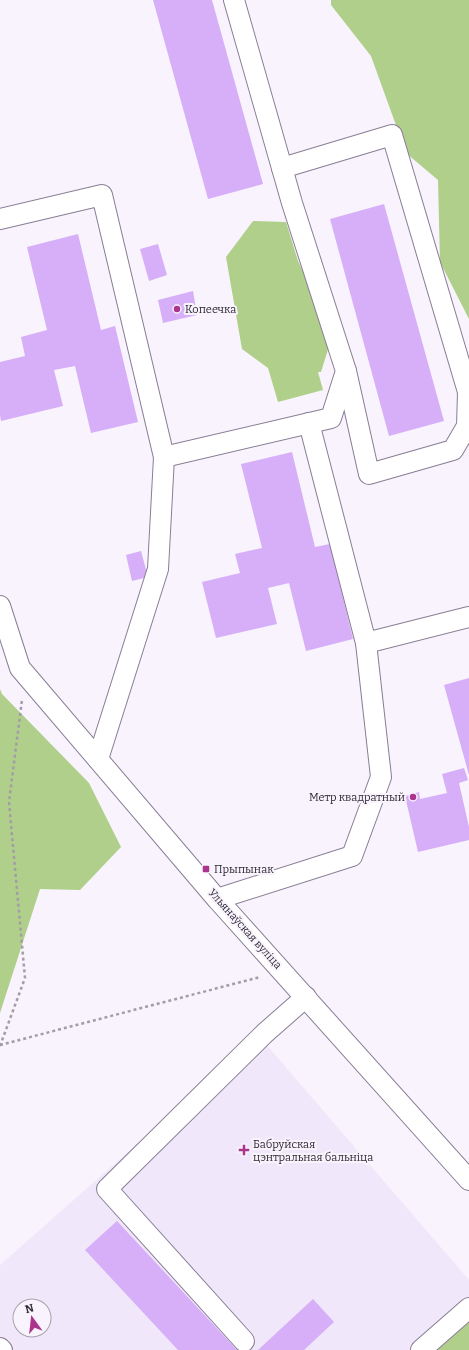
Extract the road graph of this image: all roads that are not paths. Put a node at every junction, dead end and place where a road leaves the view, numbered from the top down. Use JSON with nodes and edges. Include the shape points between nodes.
{"nodes":[{"id":1,"x":234,"y":0,"type":"edge"},
{"id":2,"x":282,"y":168,"type":"junction"},
{"id":3,"x":0,"y":220,"type":"edge"},
{"id":4,"x":346,"y":371,"type":"junction"},
{"id":5,"x":309,"y":423,"type":"junction"},
{"id":6,"x":164,"y":457,"type":"junction"},
{"id":7,"x":0,"y":606,"type":"edge"},
{"id":8,"x":469,"y":617,"type":"edge"},
{"id":9,"x":366,"y":643,"type":"junction"},
{"id":10,"x":98,"y":759,"type":"junction"},
{"id":11,"x":217,"y":899,"type":"junction"},
{"id":12,"x":306,"y":997,"type":"junction"},
{"id":13,"x":469,"y":1180,"type":"edge"},
{"id":14,"x":469,"y":1308,"type":"edge"},
{"id":15,"x":244,"y":1341,"type":"dead end"},
{"id":16,"x":421,"y":1350,"type":"edge"}],
"edges":[{"from":1,"to":2,"type":"street"},
{"from":2,"to":4,"type":"street"},
{"from":2,"to":4,"type":"street","via":[[392,135],[468,392],[467,426],[453,450],[369,474]]},
{"from":3,"to":6,"type":"street","via":[[102,195]]},
{"from":4,"to":5,"type":"street","via":[[331,418]]},
{"from":5,"to":6,"type":"street"},
{"from":5,"to":9,"type":"street"},
{"from":6,"to":10,"type":"street","via":[[158,569]]},
{"from":7,"to":10,"type":"street","name":"Ульянаўская вуліца","via":[[20,668]]},
{"from":8,"to":9,"type":"street"},
{"from":9,"to":11,"type":"street","via":[[381,778],[352,856]]},
{"from":10,"to":11,"type":"street","name":"Ульянаўская вуліца"},
{"from":11,"to":12,"type":"street","name":"Ульянаўская вуліца"},
{"from":12,"to":13,"type":"street","name":"Ульянаўская вуліца"},
{"from":12,"to":15,"type":"street","via":[[265,1033],[107,1189]]},
{"from":14,"to":16,"type":"street"}]}
